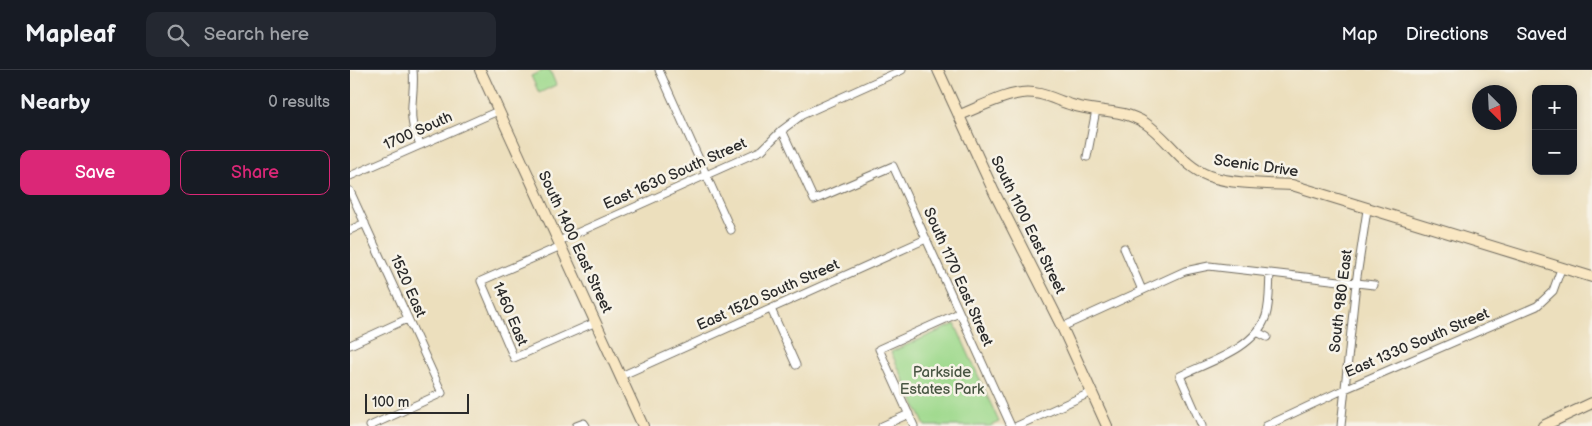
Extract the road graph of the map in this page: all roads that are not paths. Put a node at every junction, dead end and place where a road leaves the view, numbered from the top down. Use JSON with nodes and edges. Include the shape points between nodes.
{"nodes":[{"id":1,"x":413,"y":70,"type":"edge"},
{"id":2,"x":480,"y":70,"type":"edge"},
{"id":3,"x":659,"y":70,"type":"edge"},
{"id":4,"x":902,"y":70,"type":"edge"},
{"id":5,"x":938,"y":70,"type":"edge"},
{"id":6,"x":1096,"y":110,"type":"junction"},
{"id":7,"x":498,"y":111,"type":"junction"},
{"id":8,"x":960,"y":115,"type":"junction"},
{"id":9,"x":782,"y":130,"type":"junction"},
{"id":10,"x":421,"y":145,"type":"junction"},
{"id":11,"x":1087,"y":157,"type":"dead end"},
{"id":12,"x":707,"y":175,"type":"junction"},
{"id":13,"x":350,"y":176,"type":"edge"},
{"id":14,"x":350,"y":191,"type":"edge"},
{"id":15,"x":1367,"y":210,"type":"junction"},
{"id":16,"x":365,"y":223,"type":"junction"},
{"id":17,"x":350,"y":230,"type":"edge"},
{"id":18,"x":731,"y":230,"type":"dead end"},
{"id":19,"x":926,"y":239,"type":"junction"},
{"id":20,"x":560,"y":243,"type":"junction"},
{"id":21,"x":1124,"y":248,"type":"dead end"},
{"id":22,"x":1561,"y":269,"type":"junction"},
{"id":23,"x":1270,"y":274,"type":"junction"},
{"id":24,"x":1592,"y":277,"type":"edge"},
{"id":25,"x":481,"y":281,"type":"joint"},
{"id":26,"x":1356,"y":283,"type":"junction"},
{"id":27,"x":1374,"y":285,"type":"dead end"},
{"id":28,"x":1142,"y":290,"type":"junction"},
{"id":29,"x":771,"y":309,"type":"junction"},
{"id":30,"x":959,"y":313,"type":"junction"},
{"id":31,"x":407,"y":319,"type":"junction"},
{"id":32,"x":596,"y":322,"type":"junction"},
{"id":33,"x":1062,"y":327,"type":"junction"},
{"id":34,"x":1257,"y":332,"type":"junction"},
{"id":35,"x":1267,"y":337,"type":"dead end"},
{"id":36,"x":350,"y":344,"type":"edge"},
{"id":37,"x":796,"y":365,"type":"dead end"},
{"id":38,"x":621,"y":376,"type":"junction"},
{"id":39,"x":1345,"y":389,"type":"junction"},
{"id":40,"x":1092,"y":392,"type":"junction"},
{"id":41,"x":1592,"y":403,"type":"edge"},
{"id":42,"x":909,"y":414,"type":"junction"},
{"id":43,"x":585,"y":424,"type":"edge"},
{"id":44,"x":370,"y":426,"type":"edge"},
{"id":45,"x":576,"y":426,"type":"edge"},
{"id":46,"x":643,"y":426,"type":"edge"},
{"id":47,"x":882,"y":426,"type":"edge"},
{"id":48,"x":914,"y":426,"type":"edge"},
{"id":49,"x":1011,"y":426,"type":"edge"},
{"id":50,"x":1017,"y":426,"type":"edge"},
{"id":51,"x":1107,"y":426,"type":"edge"},
{"id":52,"x":1202,"y":426,"type":"edge"},
{"id":53,"x":1266,"y":426,"type":"edge"},
{"id":54,"x":1342,"y":426,"type":"edge"},
{"id":55,"x":1543,"y":426,"type":"edge"}],
"edges":[{"from":1,"to":10,"type":"street","via":[[410,117]]},
{"from":2,"to":7,"type":"street","name":"South 1400 East Street"},
{"from":3,"to":12,"type":"street"},
{"from":4,"to":9,"type":"street","name":"East 1630 South Street","via":[[802,115]]},
{"from":5,"to":8,"type":"street","name":"South 1100 East Street"},
{"from":6,"to":8,"type":"street","name":"Scenic Drive","via":[[1073,106],[1041,94],[1022,92]]},
{"from":6,"to":11,"type":"street"},
{"from":6,"to":15,"type":"street","name":"Scenic Drive","via":[[1129,115],[1145,123],[1182,158],[1209,176],[1292,185]]},
{"from":7,"to":10,"type":"street","name":"1700 South"},
{"from":7,"to":20,"type":"street","name":"South 1400 East Street"},
{"from":8,"to":33,"type":"street","name":"South 1100 East Street","via":[[994,192]]},
{"from":9,"to":12,"type":"street","name":"East 1630 South Street","via":[[762,150]]},
{"from":9,"to":19,"type":"street","name":"South 1170 East Street","via":[[814,200],[893,166]]},
{"from":10,"to":13,"type":"street","name":"1700 South"},
{"from":12,"to":18,"type":"street"},
{"from":12,"to":20,"type":"street","name":"East 1630 South Street"},
{"from":14,"to":16,"type":"street","name":"1520 East"},
{"from":15,"to":22,"type":"street","name":"Scenic Drive"},
{"from":15,"to":26,"type":"street","name":"South 980 East"},
{"from":16,"to":17,"type":"street"},
{"from":16,"to":31,"type":"street","name":"1520 East"},
{"from":19,"to":29,"type":"street","name":"East 1520 South Street"},
{"from":19,"to":30,"type":"street","name":"South 1170 East Street"},
{"from":20,"to":25,"type":"street","name":"East 1630 South Street"},
{"from":20,"to":32,"type":"street","name":"South 1400 East Street"},
{"from":21,"to":28,"type":"street"},
{"from":22,"to":24,"type":"street","name":"Scenic Drive"},
{"from":22,"to":39,"type":"street","name":"East 1330 South Street","via":[[1553,291],[1537,306]]},
{"from":23,"to":26,"type":"street"},
{"from":23,"to":28,"type":"street","via":[[1209,266],[1185,271]]},
{"from":23,"to":34,"type":"street","via":[[1266,315]]},
{"from":25,"to":32,"type":"street","name":"1460 East","via":[[514,358]]},
{"from":26,"to":27,"type":"street"},
{"from":26,"to":39,"type":"street","name":"South 980 East"},
{"from":28,"to":33,"type":"street"},
{"from":29,"to":37,"type":"street"},
{"from":29,"to":38,"type":"street","name":"East 1520 South Street"},
{"from":30,"to":42,"type":"street","via":[[879,349]]},
{"from":30,"to":49,"type":"street","name":"South 1170 East Street"},
{"from":31,"to":36,"type":"street"},
{"from":31,"to":44,"type":"street","name":"1520 East","via":[[442,393]]},
{"from":32,"to":38,"type":"street","name":"South 1400 East Street"},
{"from":33,"to":40,"type":"street","name":"South 1100 East Street"},
{"from":34,"to":35,"type":"street"},
{"from":34,"to":52,"type":"street","via":[[1241,346],[1180,376]]},
{"from":38,"to":46,"type":"street","name":"South 1400 East Street"},
{"from":39,"to":53,"type":"street","name":"East 1330 South Street"},
{"from":39,"to":54,"type":"street","name":"South 980 East"},
{"from":40,"to":50,"type":"street"},
{"from":40,"to":51,"type":"street","name":"South 1100 East Street"},
{"from":41,"to":55,"type":"street"},
{"from":42,"to":47,"type":"street"},
{"from":42,"to":48,"type":"street"},
{"from":43,"to":45,"type":"street"}]}
